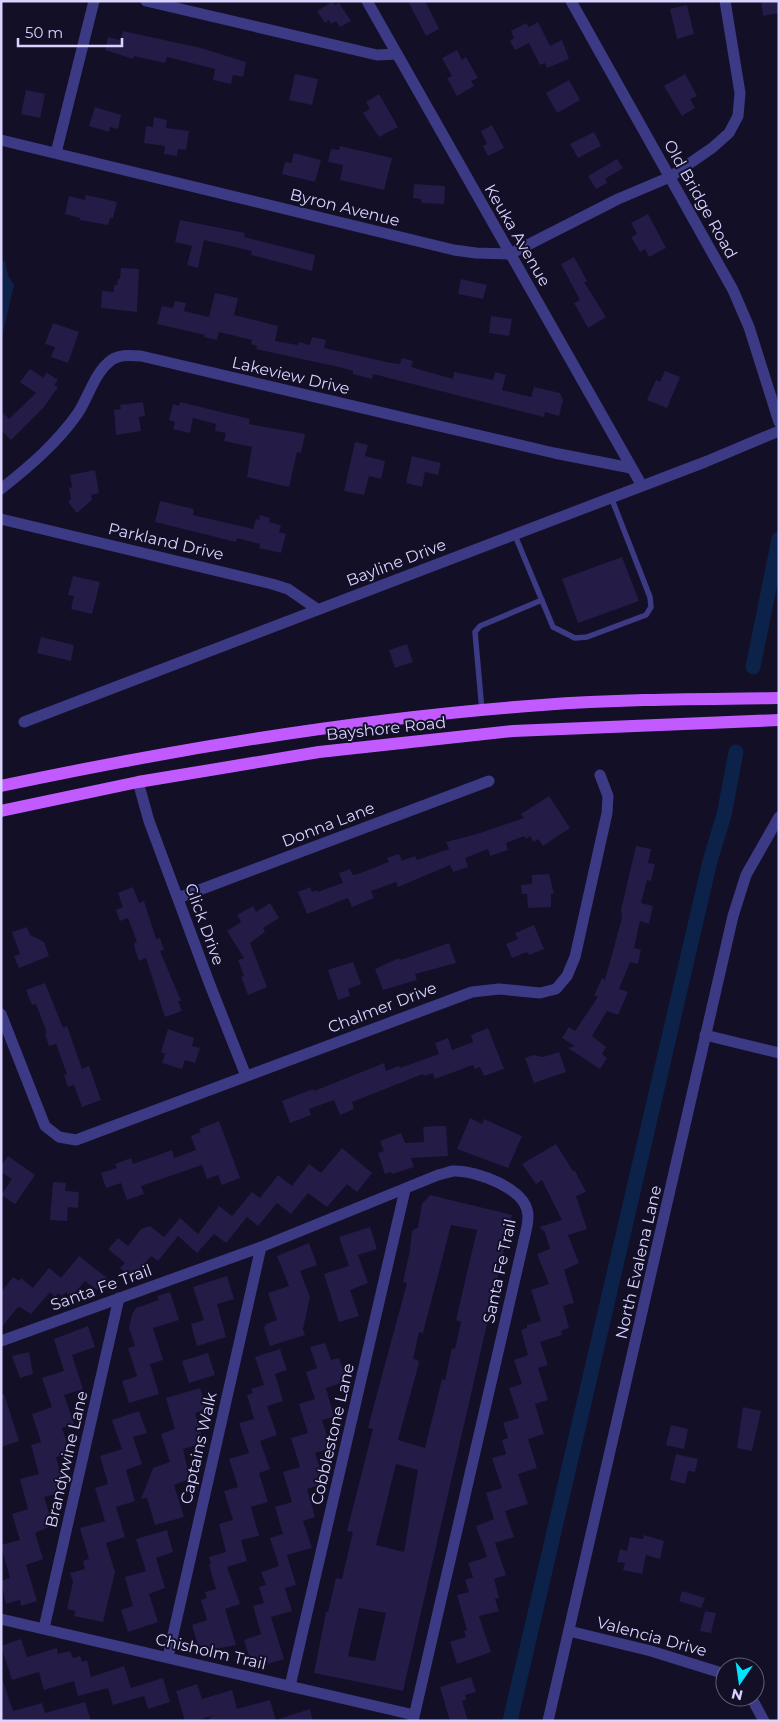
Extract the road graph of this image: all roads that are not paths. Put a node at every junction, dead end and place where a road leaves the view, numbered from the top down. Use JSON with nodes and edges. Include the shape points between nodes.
{"nodes":[{"id":1,"x":94,"y":1,"type":"edge"},
{"id":2,"x":146,"y":1,"type":"edge"},
{"id":3,"x":367,"y":1,"type":"edge"},
{"id":4,"x":571,"y":1,"type":"edge"},
{"id":5,"x":725,"y":1,"type":"edge"},
{"id":6,"x":397,"y":54,"type":"junction"},
{"id":7,"x":1,"y":140,"type":"edge"},
{"id":8,"x":56,"y":154,"type":"junction"},
{"id":9,"x":670,"y":177,"type":"junction"},
{"id":10,"x":510,"y":254,"type":"junction"},
{"id":11,"x":779,"y":422,"type":"edge"},
{"id":12,"x":779,"y":431,"type":"edge"},
{"id":13,"x":631,"y":468,"type":"junction"},
{"id":14,"x":641,"y":484,"type":"junction"},
{"id":15,"x":1,"y":489,"type":"edge"},
{"id":16,"x":611,"y":496,"type":"junction"},
{"id":17,"x":1,"y":519,"type":"edge"},
{"id":18,"x":514,"y":533,"type":"junction"},
{"id":19,"x":542,"y":600,"type":"junction"},
{"id":20,"x":317,"y":609,"type":"junction"},
{"id":21,"x":779,"y":698,"type":"edge"},
{"id":22,"x":482,"y":711,"type":"junction"},
{"id":23,"x":779,"y":720,"type":"edge"},
{"id":24,"x":24,"y":722,"type":"dead end"},
{"id":25,"x":600,"y":774,"type":"dead end"},
{"id":26,"x":489,"y":781,"type":"dead end"},
{"id":27,"x":138,"y":782,"type":"junction"},
{"id":28,"x":1,"y":786,"type":"edge"},
{"id":29,"x":1,"y":812,"type":"edge"},
{"id":30,"x":779,"y":817,"type":"edge"},
{"id":31,"x":178,"y":898,"type":"junction"},
{"id":32,"x":1,"y":1014,"type":"edge"},
{"id":33,"x":705,"y":1035,"type":"junction"},
{"id":34,"x":779,"y":1053,"type":"edge"},
{"id":35,"x":246,"y":1076,"type":"junction"},
{"id":36,"x":405,"y":1190,"type":"junction"},
{"id":37,"x":260,"y":1247,"type":"junction"},
{"id":38,"x":119,"y":1298,"type":"junction"},
{"id":39,"x":1,"y":1341,"type":"edge"},
{"id":40,"x":1,"y":1619,"type":"edge"},
{"id":41,"x":44,"y":1628,"type":"junction"},
{"id":42,"x":569,"y":1631,"type":"junction"},
{"id":43,"x":168,"y":1658,"type":"junction"},
{"id":44,"x":715,"y":1671,"type":"edge"},
{"id":45,"x":290,"y":1686,"type":"junction"},
{"id":46,"x":756,"y":1707,"type":"edge"},
{"id":47,"x":414,"y":1718,"type":"edge"},
{"id":48,"x":548,"y":1721,"type":"edge"},
{"id":49,"x":764,"y":1721,"type":"edge"}],
"edges":[{"from":1,"to":8,"type":"street"},
{"from":2,"to":6,"type":"street","via":[[377,55]]},
{"from":3,"to":6,"type":"street","name":"Keuka Avenue"},
{"from":4,"to":9,"type":"street","name":"Old Bridge Road"},
{"from":5,"to":9,"type":"street","name":"Byron Avenue","via":[[739,77],[738,116],[729,133]]},
{"from":6,"to":10,"type":"street","name":"Keuka Avenue"},
{"from":7,"to":8,"type":"street","name":"Byron Avenue"},
{"from":8,"to":10,"type":"street","name":"Byron Avenue","via":[[454,250]]},
{"from":9,"to":10,"type":"street","name":"Byron Avenue","via":[[618,199]]},
{"from":9,"to":11,"type":"street","name":"Old Bridge Road","via":[[741,306]]},
{"from":10,"to":13,"type":"street","name":"Keuka Avenue"},
{"from":12,"to":14,"type":"street","name":"Bayline Drive"},
{"from":13,"to":14,"type":"street","name":"Keuka Avenue"},
{"from":13,"to":15,"type":"street","name":"Lakeview Drive","via":[[141,356],[125,355],[108,362],[82,407],[57,440]]},
{"from":14,"to":16,"type":"street","name":"Bayline Drive"},
{"from":16,"to":18,"type":"street","name":"Bayline Drive"},
{"from":16,"to":19,"type":"lane","via":[[650,597],[646,614],[587,637],[575,638],[553,627]]},
{"from":17,"to":20,"type":"street","name":"Parkland Drive","via":[[272,584],[288,589]]},
{"from":18,"to":19,"type":"lane"},
{"from":18,"to":20,"type":"street","name":"Bayline Drive"},
{"from":19,"to":22,"type":"lane","via":[[480,626],[475,632]]},
{"from":20,"to":24,"type":"street","name":"Bayline Drive"},
{"from":21,"to":22,"type":"main road","name":"Bayshore Road","via":[[630,701]]},
{"from":22,"to":28,"type":"main road","name":"Bayshore Road","via":[[303,730],[128,759]]},
{"from":23,"to":27,"type":"main road","name":"Bayshore Road","via":[[513,731],[319,752]]},
{"from":25,"to":35,"type":"street","name":"Chalmer Drive","via":[[608,796],[607,813],[575,957],[567,976],[556,989],[540,993],[499,989],[472,992]]},
{"from":26,"to":31,"type":"street","name":"Donna Lane"},
{"from":27,"to":29,"type":"main road","name":"Bayshore Road"},
{"from":27,"to":31,"type":"street","name":"Glick Drive"},
{"from":30,"to":33,"type":"street","name":"North Evalena Lane","via":[[746,874]]},
{"from":31,"to":35,"type":"street","name":"Glick Drive"},
{"from":32,"to":35,"type":"street","name":"Chalmer Drive","via":[[45,1126],[59,1137],[76,1140]]},
{"from":33,"to":34,"type":"street"},
{"from":33,"to":42,"type":"street","name":"North Evalena Lane"},
{"from":36,"to":37,"type":"street","name":"Santa Fe Trail"},
{"from":36,"to":45,"type":"street","name":"Cobblestone Lane"},
{"from":36,"to":47,"type":"street","name":"Santa Fe Trail","via":[[438,1175],[454,1171],[469,1173],[511,1189],[522,1200],[528,1214]]},
{"from":37,"to":38,"type":"street","name":"Santa Fe Trail"},
{"from":37,"to":43,"type":"street","name":"Captains Walk"},
{"from":38,"to":39,"type":"street","name":"Santa Fe Trail"},
{"from":38,"to":41,"type":"street","name":"Brandywine Lane"},
{"from":40,"to":41,"type":"street","name":"Chisholm Trail"},
{"from":41,"to":43,"type":"street","name":"Chisholm Trail"},
{"from":42,"to":44,"type":"street","name":"Valencia Drive"},
{"from":42,"to":48,"type":"street","name":"North Evalena Lane"},
{"from":43,"to":45,"type":"street","name":"Chisholm Trail"},
{"from":45,"to":47,"type":"street","name":"Chisholm Trail"},
{"from":46,"to":49,"type":"street"}]}
